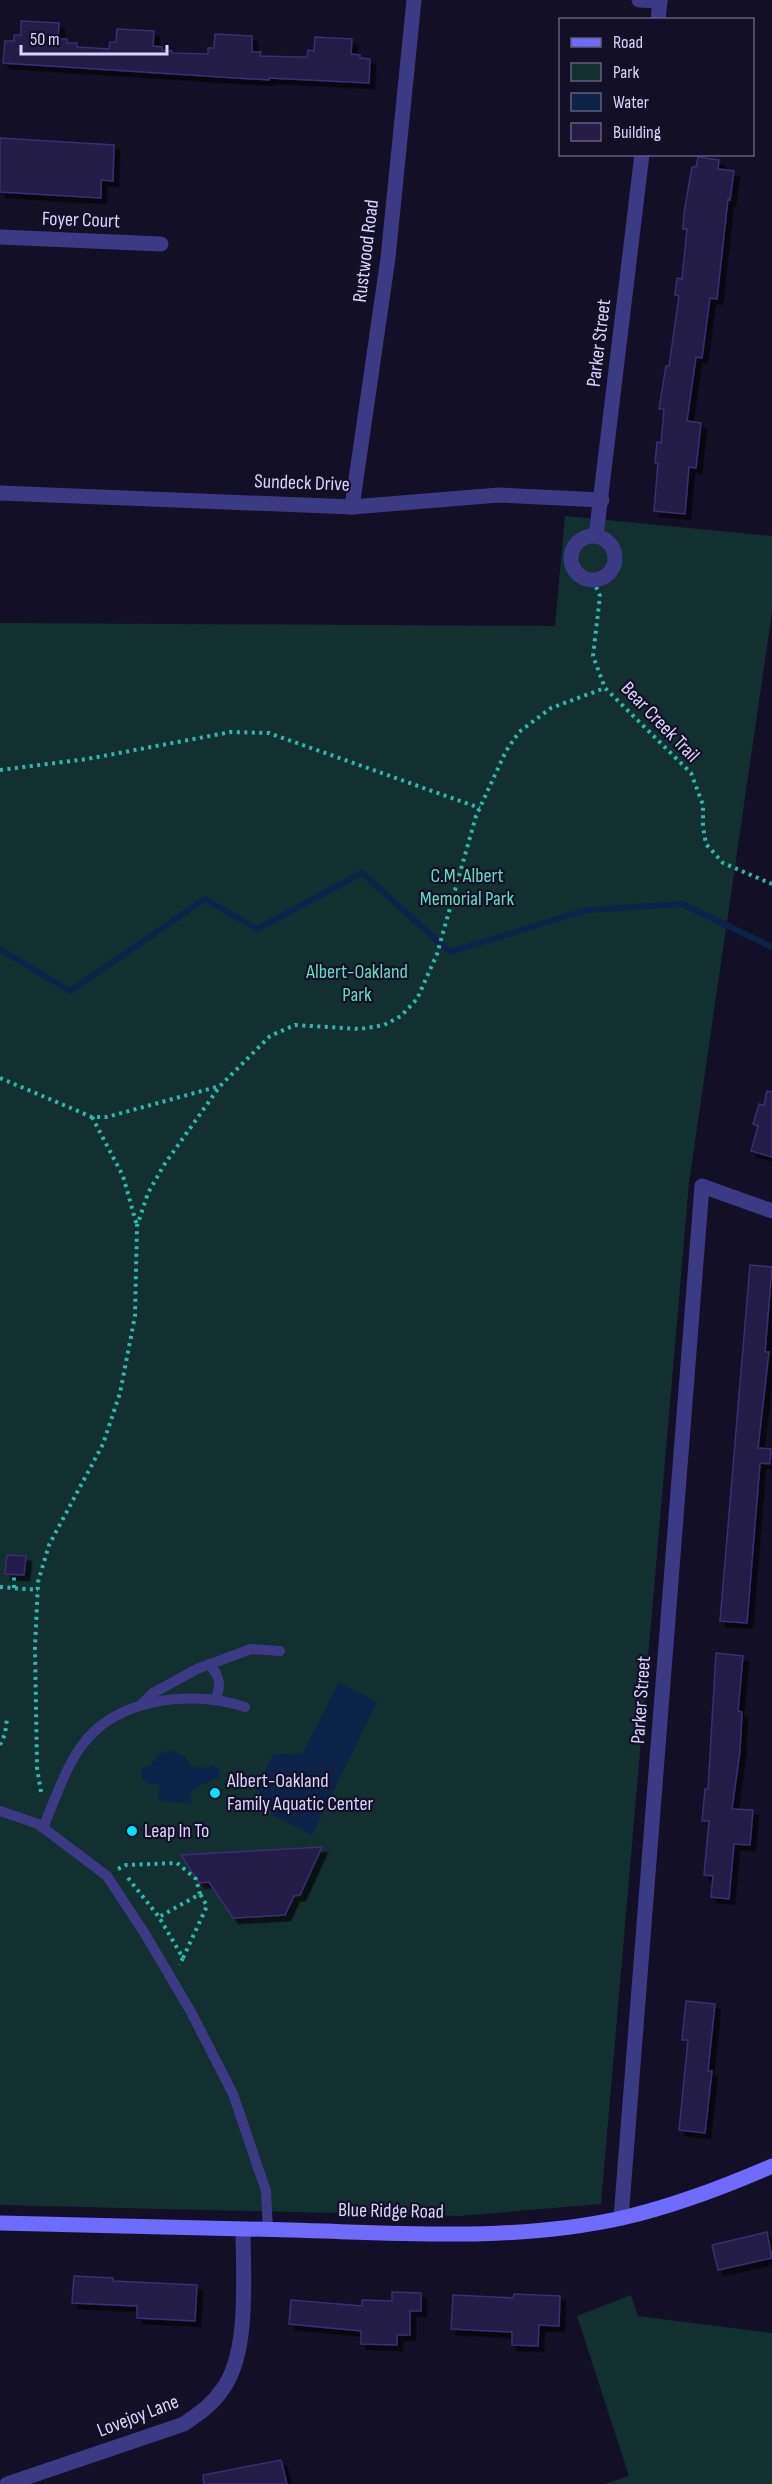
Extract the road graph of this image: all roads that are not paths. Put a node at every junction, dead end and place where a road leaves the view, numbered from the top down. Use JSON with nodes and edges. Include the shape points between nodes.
{"nodes":[{"id":1,"x":414,"y":0,"type":"edge"},
{"id":2,"x":639,"y":0,"type":"edge"},
{"id":3,"x":660,"y":1,"type":"edge"},
{"id":4,"x":658,"y":18,"type":"edge"},
{"id":5,"x":642,"y":156,"type":"edge"},
{"id":6,"x":0,"y":237,"type":"edge"},
{"id":7,"x":161,"y":244,"type":"dead end"},
{"id":8,"x":0,"y":493,"type":"edge"},
{"id":9,"x":602,"y":500,"type":"junction"},
{"id":10,"x":352,"y":507,"type":"junction"},
{"id":11,"x":596,"y":536,"type":"junction"},
{"id":12,"x":772,"y":1211,"type":"edge"},
{"id":13,"x":280,"y":1651,"type":"dead end"},
{"id":14,"x":209,"y":1664,"type":"junction"},
{"id":15,"x":215,"y":1700,"type":"junction"},
{"id":16,"x":142,"y":1704,"type":"junction"},
{"id":17,"x":245,"y":1707,"type":"dead end"},
{"id":18,"x":0,"y":1811,"type":"edge"},
{"id":19,"x":43,"y":1828,"type":"junction"},
{"id":20,"x":772,"y":2166,"type":"edge"},
{"id":21,"x":621,"y":2218,"type":"junction"},
{"id":22,"x":0,"y":2223,"type":"edge"},
{"id":23,"x":243,"y":2230,"type":"junction"},
{"id":24,"x":268,"y":2230,"type":"junction"},
{"id":25,"x":7,"y":2484,"type":"edge"}],
"edges":[{"from":1,"to":10,"type":"street","name":"Rustwood Road","via":[[388,258]]},
{"from":2,"to":3,"type":"street"},
{"from":3,"to":4,"type":"street"},
{"from":5,"to":9,"type":"street","name":"Parker Street"},
{"from":6,"to":7,"type":"street","name":"Foyer Court"},
{"from":8,"to":10,"type":"street","name":"Sundeck Drive"},
{"from":9,"to":10,"type":"street","name":"Sundeck Drive","via":[[499,495]]},
{"from":9,"to":11,"type":"street","name":"Parker Street"},
{"from":11,"to":11,"type":"street","via":[[610,543],[616,556],[607,576],[585,579],[574,569],[571,555],[577,543]]},
{"from":12,"to":21,"type":"street","name":"Parker Street","via":[[702,1186]]},
{"from":13,"to":14,"type":"lane","via":[[251,1649]]},
{"from":14,"to":15,"type":"lane","via":[[218,1673],[220,1684]]},
{"from":14,"to":16,"type":"lane"},
{"from":15,"to":16,"type":"lane"},
{"from":15,"to":17,"type":"lane"},
{"from":16,"to":19,"type":"lane","via":[[113,1717],[79,1748]]},
{"from":18,"to":19,"type":"lane"},
{"from":19,"to":24,"type":"lane","via":[[107,1876],[191,2012],[234,2094],[266,2191]]},
{"from":20,"to":21,"type":"street","name":"Blue Ridge Road","via":[[698,2196]]},
{"from":21,"to":24,"type":"street","name":"Blue Ridge Road","via":[[510,2232]]},
{"from":22,"to":23,"type":"street","name":"Blue Ridge Road"},
{"from":23,"to":24,"type":"street","name":"Blue Ridge Road"},
{"from":23,"to":25,"type":"street","name":"Lovejoy Lane","via":[[243,2317],[236,2362],[224,2389],[184,2424]]}]}
